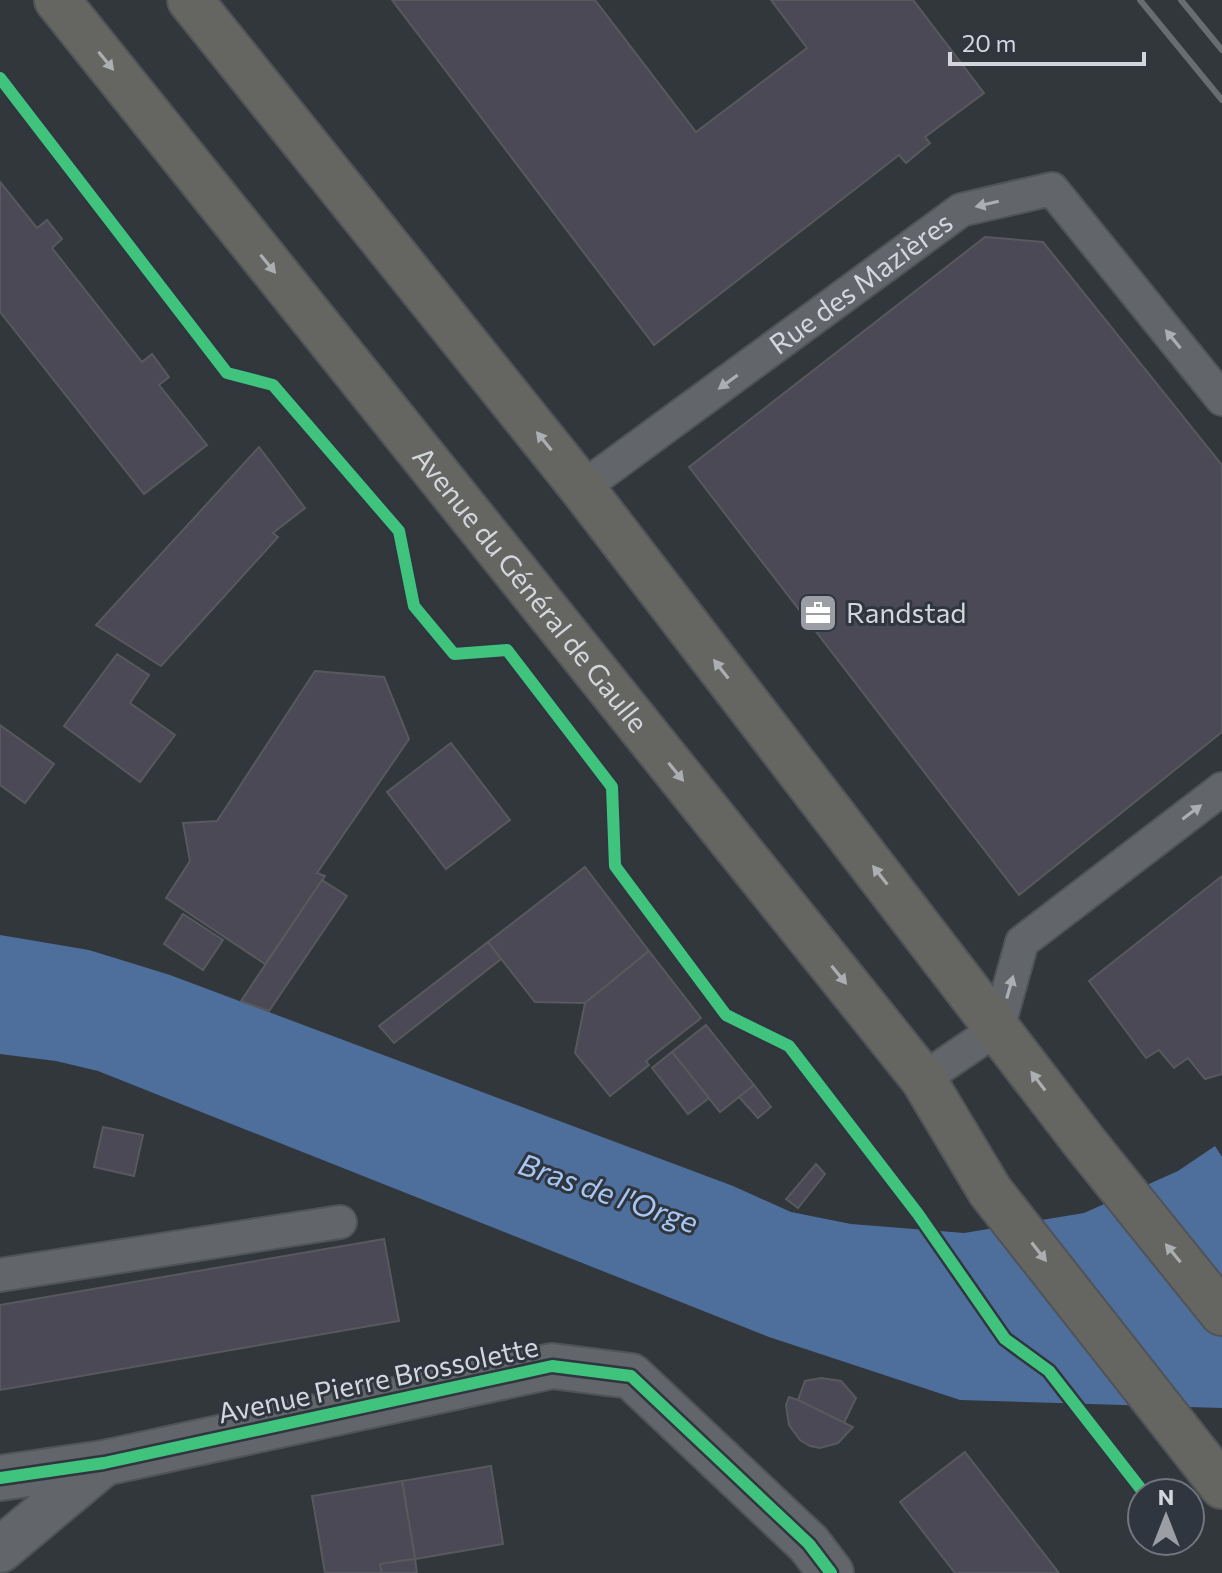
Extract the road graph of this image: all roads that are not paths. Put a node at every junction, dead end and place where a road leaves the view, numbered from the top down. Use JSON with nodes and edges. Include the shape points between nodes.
{"nodes":[{"id":1,"x":57,"y":0,"type":"edge"},
{"id":2,"x":190,"y":0,"type":"edge"},
{"id":3,"x":1222,"y":399,"type":"edge"},
{"id":4,"x":582,"y":488,"type":"junction"},
{"id":5,"x":1222,"y":789,"type":"edge"},
{"id":6,"x":998,"y":1028,"type":"junction"},
{"id":7,"x":923,"y":1079,"type":"junction"},
{"id":8,"x":340,"y":1222,"type":"dead end"},
{"id":9,"x":0,"y":1275,"type":"edge"},
{"id":10,"x":1222,"y":1313,"type":"edge"},
{"id":11,"x":104,"y":1463,"type":"junction"},
{"id":12,"x":0,"y":1478,"type":"edge"},
{"id":13,"x":1222,"y":1486,"type":"edge"},
{"id":14,"x":0,"y":1550,"type":"edge"},
{"id":15,"x":831,"y":1573,"type":"edge"}],
"edges":[{"from":1,"to":7,"type":"main road","name":"Avenue du Général de Gaulle","one_way":true},
{"from":4,"to":2,"type":"main road","one_way":true},
{"from":3,"to":4,"type":"lane","name":"Rue des Mazières","one_way":true,"via":[[1052,189],[961,210]]},
{"from":6,"to":4,"type":"main road","one_way":true},
{"from":6,"to":5,"type":"lane","one_way":true,"via":[[1022,942]]},
{"from":6,"to":7,"type":"lane"},
{"from":10,"to":6,"type":"main road","one_way":true},
{"from":7,"to":13,"type":"main road","name":"Avenue du Général de Gaulle","one_way":true,"via":[[990,1191]]},
{"from":8,"to":9,"type":"lane"},
{"from":11,"to":12,"type":"street","name":"Avenue Pierre Brossolette"},
{"from":11,"to":14,"type":"street"},
{"from":11,"to":15,"type":"street","name":"Avenue Pierre Brossolette","via":[[552,1366],[631,1376],[809,1544]]}]}
